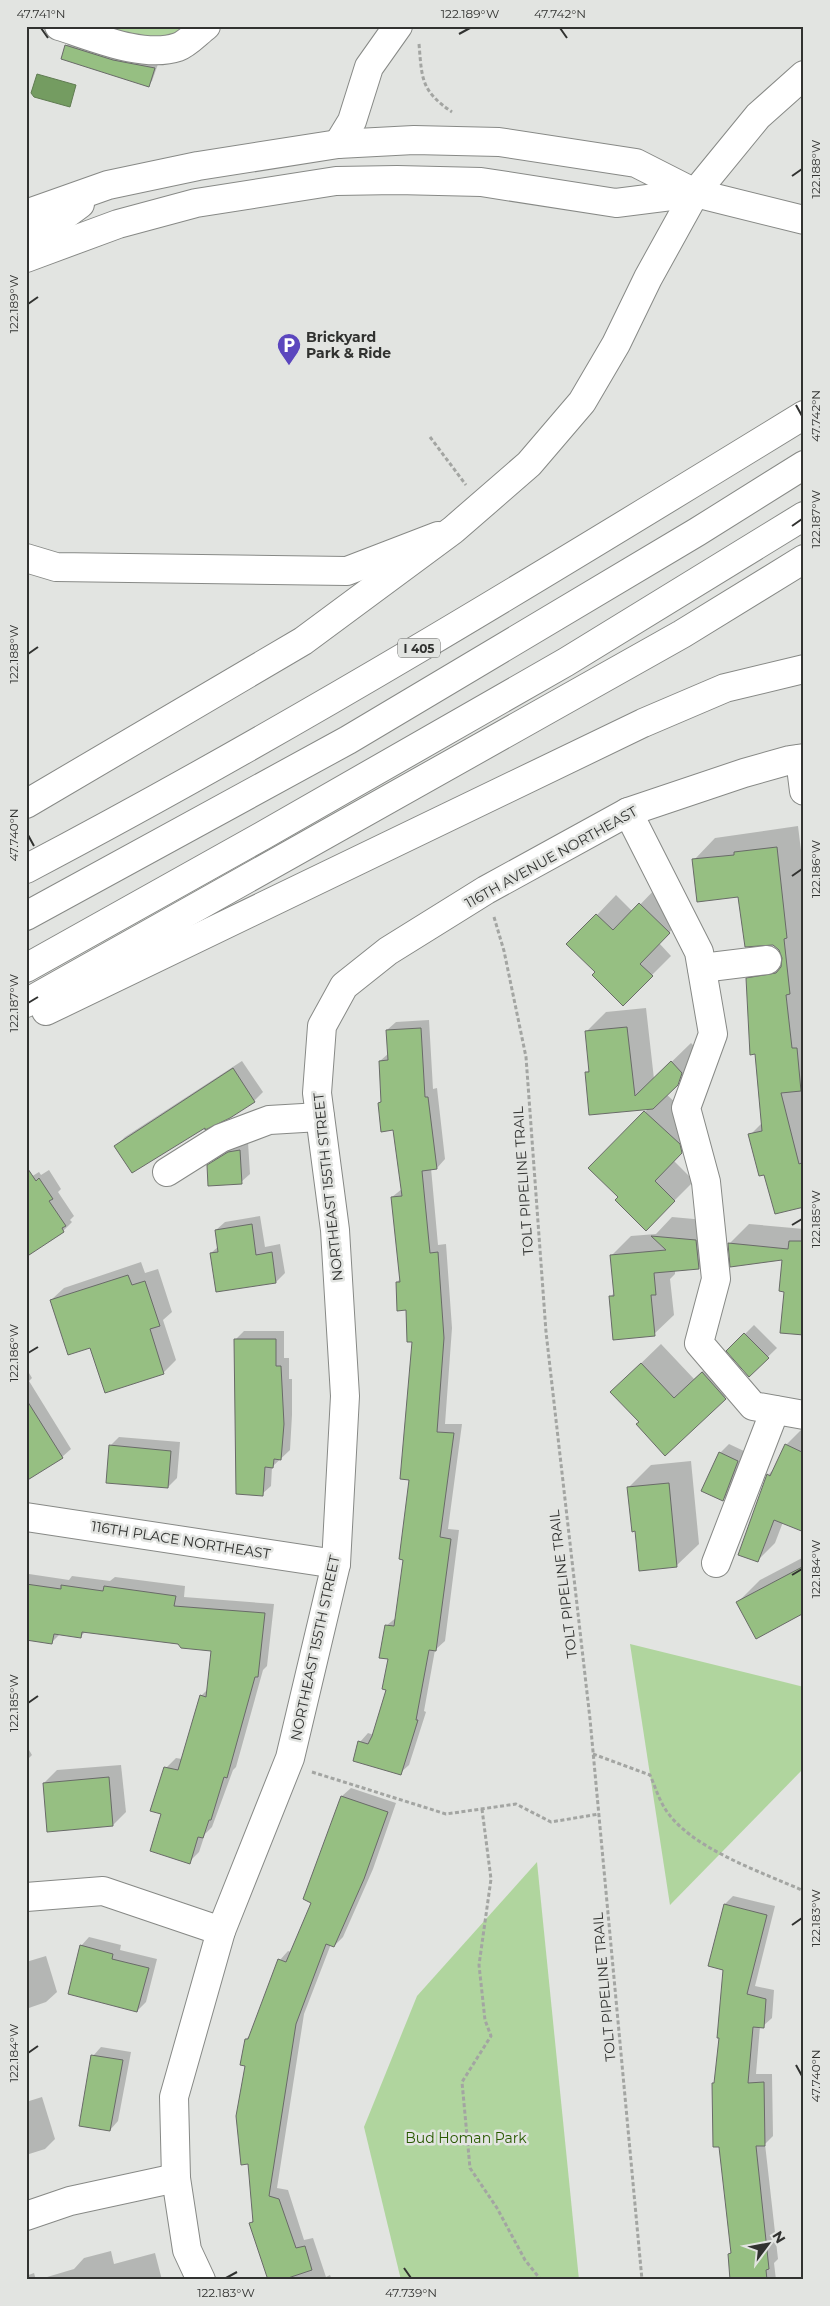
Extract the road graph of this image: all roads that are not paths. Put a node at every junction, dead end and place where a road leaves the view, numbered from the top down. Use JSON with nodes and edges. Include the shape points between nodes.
{"nodes":[{"id":1,"x":59,"y":26,"type":"edge"},
{"id":2,"x":206,"y":26,"type":"edge"},
{"id":3,"x":408,"y":31,"type":"edge"},
{"id":4,"x":804,"y":75,"type":"edge"},
{"id":5,"x":338,"y":144,"type":"junction"},
{"id":6,"x":108,"y":185,"type":"junction"},
{"id":7,"x":695,"y":193,"type":"junction"},
{"id":8,"x":26,"y":197,"type":"edge"},
{"id":9,"x":26,"y":214,"type":"edge"},
{"id":10,"x":804,"y":220,"type":"edge"},
{"id":11,"x":26,"y":236,"type":"edge"},
{"id":12,"x":26,"y":258,"type":"edge"},
{"id":13,"x":804,"y":415,"type":"edge"},
{"id":14,"x":804,"y":465,"type":"edge"},
{"id":15,"x":804,"y":516,"type":"edge"},
{"id":16,"x":453,"y":530,"type":"junction"},
{"id":17,"x":26,"y":558,"type":"edge"},
{"id":18,"x":804,"y":559,"type":"edge"},
{"id":19,"x":804,"y":668,"type":"edge"},
{"id":20,"x":802,"y":759,"type":"edge"},
{"id":21,"x":804,"y":791,"type":"edge"},
{"id":22,"x":26,"y":804,"type":"edge"},
{"id":23,"x":628,"y":812,"type":"junction"},
{"id":24,"x":26,"y":869,"type":"edge"},
{"id":25,"x":26,"y":916,"type":"edge"},
{"id":26,"x":767,"y":960,"type":"dead end"},
{"id":27,"x":26,"y":968,"type":"edge"},
{"id":28,"x":702,"y":968,"type":"junction"},
{"id":29,"x":344,"y":986,"type":"joint"},
{"id":30,"x":26,"y":1003,"type":"edge"},
{"id":31,"x":26,"y":1020,"type":"edge"},
{"id":32,"x":320,"y":1117,"type":"junction"},
{"id":33,"x":167,"y":1172,"type":"dead end"},
{"id":34,"x":775,"y":1410,"type":"junction"},
{"id":35,"x":804,"y":1415,"type":"edge"},
{"id":36,"x":26,"y":1517,"type":"edge"},
{"id":37,"x":716,"y":1563,"type":"dead end"},
{"id":38,"x":336,"y":1564,"type":"junction"},
{"id":39,"x":26,"y":1898,"type":"edge"},
{"id":40,"x":221,"y":1931,"type":"junction"},
{"id":41,"x":176,"y":2178,"type":"junction"},
{"id":42,"x":26,"y":2216,"type":"edge"},
{"id":43,"x":201,"y":2280,"type":"edge"}],
"edges":[{"from":1,"to":2,"type":"main road","via":[[128,47],[153,50],[178,47]]},
{"from":3,"to":5,"type":"main road","via":[[369,67],[352,120]]},
{"from":4,"to":7,"type":"main road","via":[[758,116]]},
{"from":5,"to":6,"type":"main road","via":[[198,166]]},
{"from":5,"to":7,"type":"main road","via":[[414,140],[499,142],[636,163]]},
{"from":6,"to":8,"type":"main road","via":[[78,186]]},
{"from":6,"to":9,"type":"main road"},
{"from":6,"to":11,"type":"main road","via":[[49,227]]},
{"from":7,"to":10,"type":"main road"},
{"from":7,"to":12,"type":"main road","via":[[616,203],[482,182],[336,182],[196,203],[118,224]]},
{"from":7,"to":16,"type":"main road","via":[[582,402],[529,464]]},
{"from":13,"to":24,"type":"main road","number":"I 405","via":[[512,594],[152,802]]},
{"from":14,"to":25,"type":"main road","via":[[348,740]]},
{"from":15,"to":27,"type":"main road","via":[[566,662]]},
{"from":16,"to":17,"type":"main road","via":[[348,572],[56,567]]},
{"from":16,"to":22,"type":"main road","via":[[303,641]]},
{"from":18,"to":30,"type":"main road","via":[[682,634]]},
{"from":19,"to":31,"type":"main road","via":[[725,688],[643,723]]},
{"from":20,"to":21,"type":"main road"},
{"from":20,"to":23,"type":"main road","name":"116TH AVENUE NORTHEAST","via":[[744,773]]},
{"from":23,"to":28,"type":"main road","via":[[699,952]]},
{"from":23,"to":29,"type":"main road","name":"116TH AVENUE NORTHEAST","via":[[486,890],[388,951]]},
{"from":26,"to":28,"type":"main road"},
{"from":28,"to":34,"type":"main road","via":[[713,1034],[686,1108],[706,1182],[716,1279],[699,1343],[752,1406]]},
{"from":29,"to":32,"type":"main road","name":"NORTHEAST 155TH STREET","via":[[322,1026],[317,1093]]},
{"from":32,"to":33,"type":"main road","via":[[269,1120],[221,1138]]},
{"from":32,"to":38,"type":"main road","name":"NORTHEAST 155TH STREET","via":[[335,1230],[345,1396]]},
{"from":34,"to":35,"type":"main road"},
{"from":34,"to":37,"type":"main road"},
{"from":36,"to":38,"type":"main road","name":"116TH PLACE NORTHEAST"},
{"from":38,"to":40,"type":"main road","name":"NORTHEAST 155TH STREET","via":[[288,1765]]},
{"from":39,"to":40,"type":"main road","via":[[103,1891]]},
{"from":40,"to":41,"type":"main road","name":"NORTHEAST 155TH STREET","via":[[174,2097]]},
{"from":41,"to":42,"type":"main road","via":[[70,2201]]},
{"from":41,"to":43,"type":"main road","name":"NORTHEAST 155TH STREET","via":[[187,2250]]}]}
